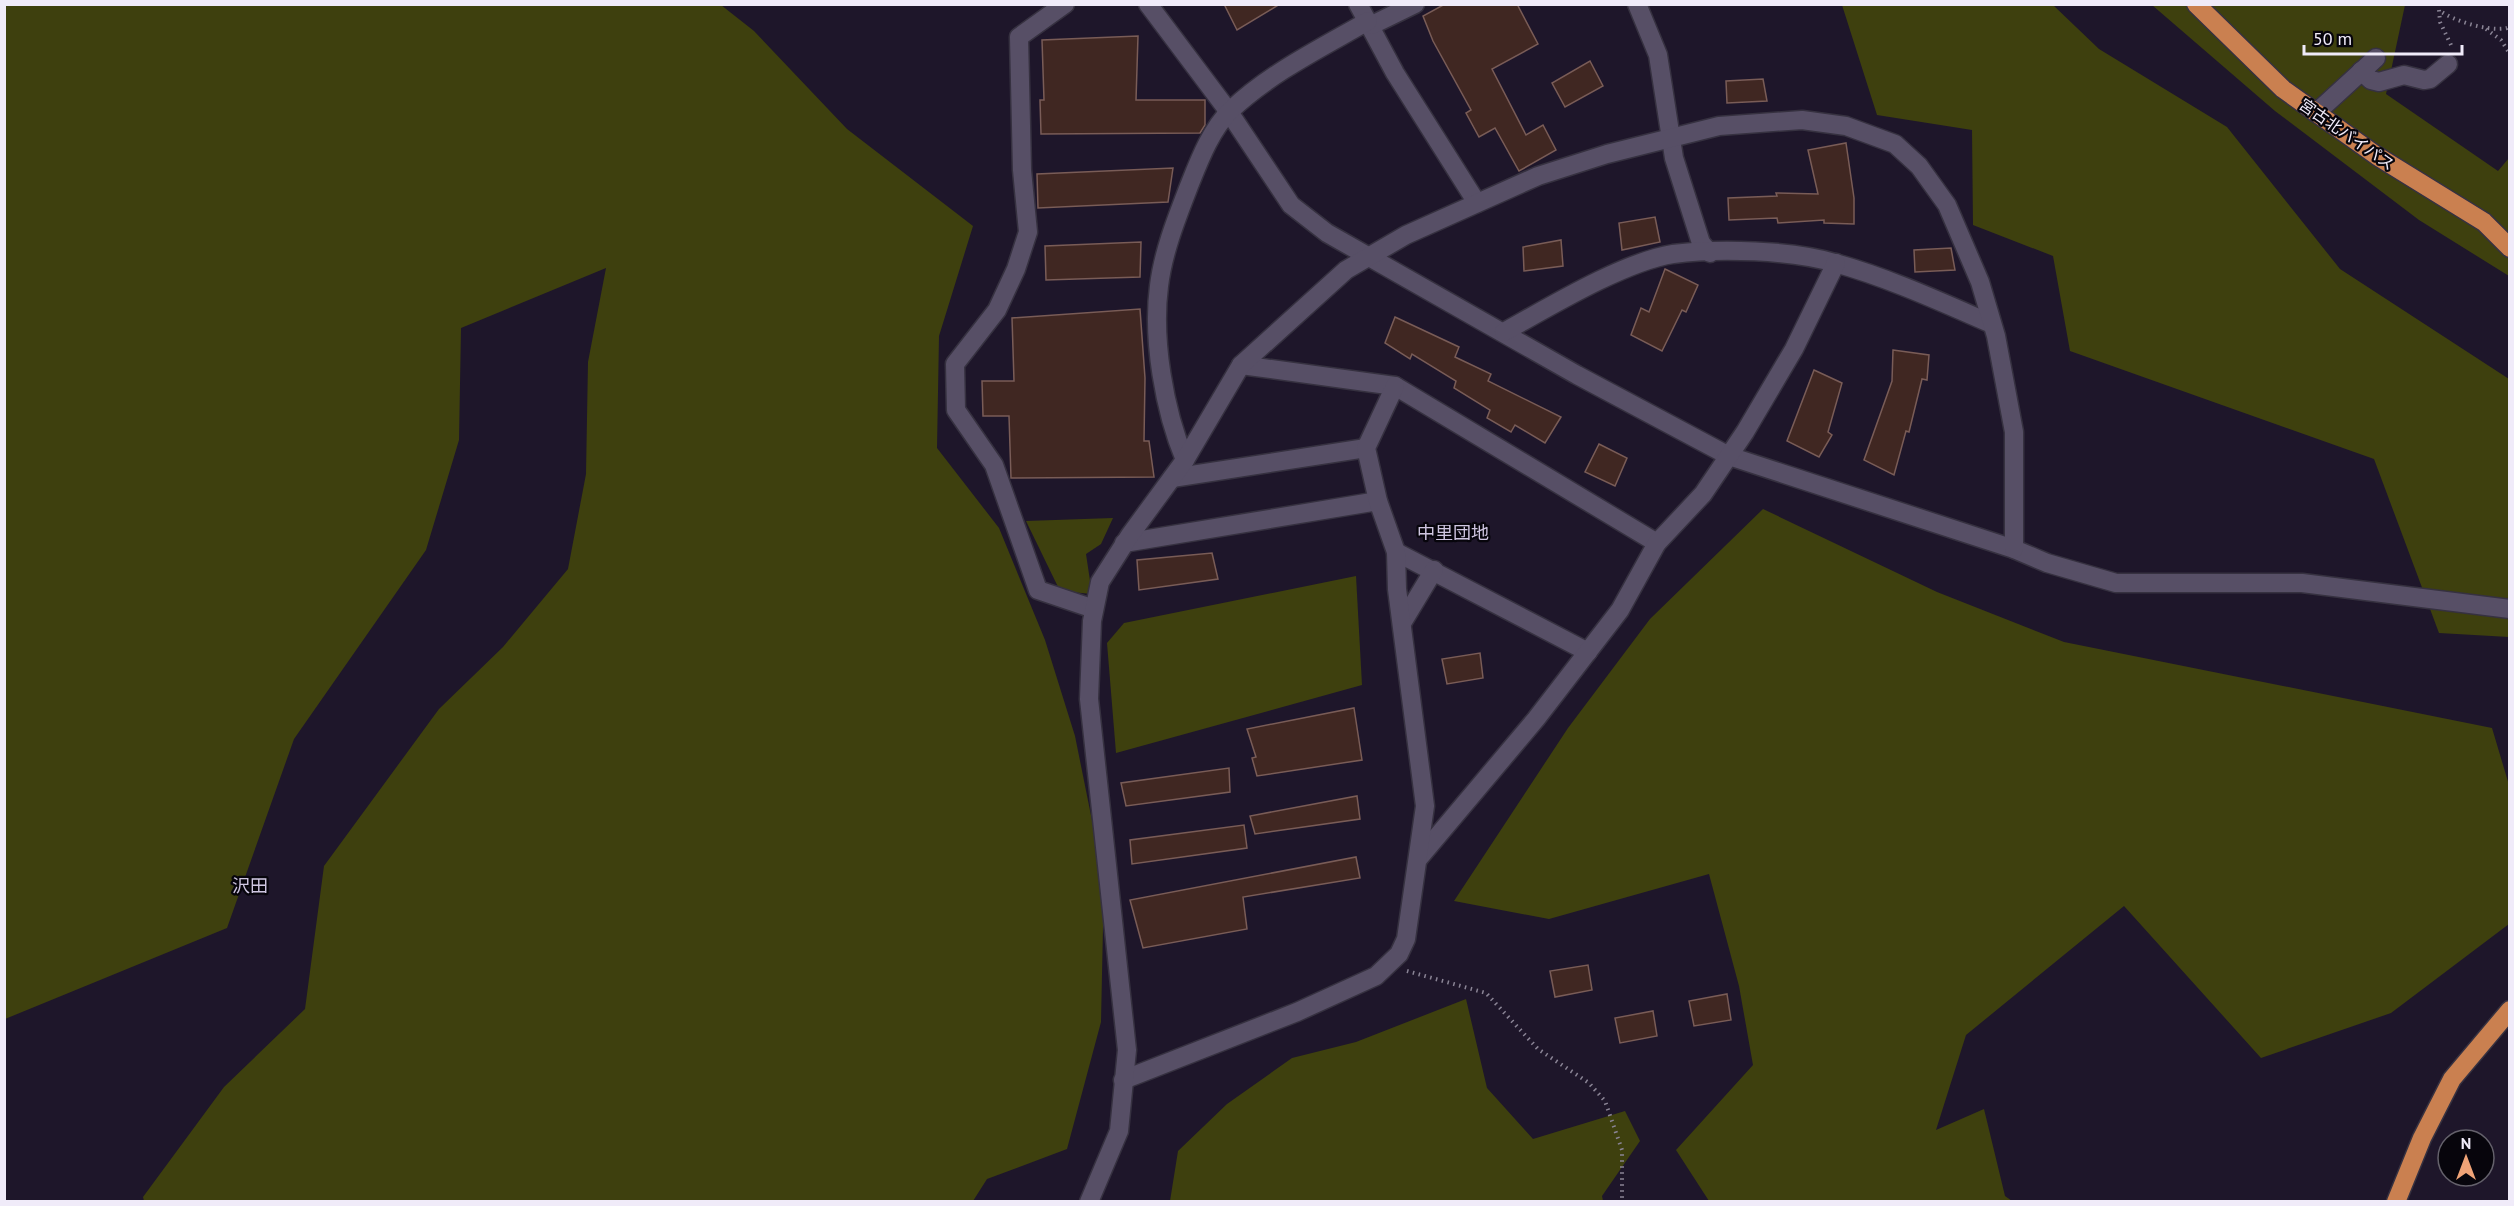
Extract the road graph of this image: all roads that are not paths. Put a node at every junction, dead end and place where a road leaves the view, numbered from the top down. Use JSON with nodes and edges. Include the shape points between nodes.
{"nodes":[{"id":1,"x":1065,"y":4,"type":"edge"},
{"id":2,"x":1148,"y":4,"type":"edge"},
{"id":3,"x":1359,"y":4,"type":"edge"},
{"id":4,"x":1414,"y":4,"type":"edge"},
{"id":5,"x":1637,"y":4,"type":"edge"},
{"id":6,"x":2196,"y":4,"type":"edge"},
{"id":7,"x":1370,"y":23,"type":"junction"},
{"id":8,"x":2376,"y":58,"type":"dead end"},
{"id":9,"x":2448,"y":64,"type":"road end"},
{"id":10,"x":2361,"y":71,"type":"junction"},
{"id":11,"x":1229,"y":112,"type":"junction"},
{"id":12,"x":2316,"y":113,"type":"junction"},
{"id":13,"x":1670,"y":138,"type":"junction"},
{"id":14,"x":1477,"y":203,"type":"junction"},
{"id":15,"x":2510,"y":249,"type":"edge"},
{"id":16,"x":1710,"y":253,"type":"junction"},
{"id":17,"x":1366,"y":257,"type":"junction"},
{"id":18,"x":1836,"y":263,"type":"junction"},
{"id":19,"x":1992,"y":324,"type":"junction"},
{"id":20,"x":1504,"y":332,"type":"junction"},
{"id":21,"x":1241,"y":365,"type":"junction"},
{"id":22,"x":1395,"y":386,"type":"junction"},
{"id":23,"x":1366,"y":448,"type":"junction"},
{"id":24,"x":1729,"y":456,"type":"junction"},
{"id":25,"x":1185,"y":460,"type":"junction"},
{"id":26,"x":1172,"y":478,"type":"junction"},
{"id":27,"x":1378,"y":501,"type":"junction"},
{"id":28,"x":1124,"y":543,"type":"junction"},
{"id":29,"x":1657,"y":543,"type":"junction"},
{"id":30,"x":2014,"y":549,"type":"junction"},
{"id":31,"x":1396,"y":552,"type":"junction"},
{"id":32,"x":1434,"y":570,"type":"junction"},
{"id":33,"x":1094,"y":609,"type":"junction"},
{"id":34,"x":2510,"y":609,"type":"edge"},
{"id":35,"x":1402,"y":623,"type":"junction"},
{"id":36,"x":1588,"y":652,"type":"junction"},
{"id":37,"x":1419,"y":858,"type":"junction"},
{"id":38,"x":2510,"y":1010,"type":"edge"},
{"id":39,"x":1123,"y":1080,"type":"junction"},
{"id":40,"x":1089,"y":1202,"type":"edge"},
{"id":41,"x":2396,"y":1202,"type":"edge"}],
"edges":[{"from":1,"to":33,"type":"street","via":[[1019,37],[1022,170],[1028,232],[997,310],[955,364],[956,410],[994,465],[1038,590]]},
{"from":2,"to":11,"type":"street"},
{"from":3,"to":7,"type":"street"},
{"from":4,"to":7,"type":"street"},
{"from":5,"to":13,"type":"street","via":[[1658,55]]},
{"from":6,"to":12,"type":"highway","name":"宮古北バイパス","via":[[2283,88]]},
{"from":7,"to":11,"type":"street","via":[[1271,77]]},
{"from":7,"to":14,"type":"street","via":[[1395,73]]},
{"from":8,"to":10,"type":"street"},
{"from":9,"to":10,"type":"street","via":[[2424,80],[2404,75],[2379,82]]},
{"from":10,"to":12,"type":"street"},
{"from":11,"to":17,"type":"street","via":[[1291,205]]},
{"from":11,"to":25,"type":"street","via":[[1201,155],[1170,241],[1159,286],[1159,351],[1173,432]]},
{"from":12,"to":15,"type":"highway","name":"宮古北バイパス","via":[[2484,222]]},
{"from":13,"to":14,"type":"street","via":[[1538,176]]},
{"from":13,"to":16,"type":"street","via":[[1701,243]]},
{"from":13,"to":19,"type":"street","via":[[1719,126],[1802,120],[1846,126],[1895,144],[1919,166],[1947,205],[1980,282]]},
{"from":14,"to":17,"type":"street"},
{"from":16,"to":18,"type":"street","via":[[1810,257]]},
{"from":16,"to":20,"type":"street","via":[[1672,255],[1624,270]]},
{"from":17,"to":20,"type":"street"},
{"from":17,"to":21,"type":"street","via":[[1301,309]]},
{"from":18,"to":19,"type":"street"},
{"from":18,"to":24,"type":"street","via":[[1794,349]]},
{"from":19,"to":30,"type":"street","via":[[2014,432]]},
{"from":20,"to":24,"type":"street"},
{"from":21,"to":22,"type":"street"},
{"from":21,"to":25,"type":"street"},
{"from":22,"to":23,"type":"street"},
{"from":22,"to":29,"type":"street"},
{"from":23,"to":26,"type":"street"},
{"from":23,"to":27,"type":"street"},
{"from":24,"to":29,"type":"street","via":[[1703,494]]},
{"from":24,"to":30,"type":"street"},
{"from":25,"to":26,"type":"street"},
{"from":26,"to":28,"type":"street"},
{"from":27,"to":28,"type":"street"},
{"from":27,"to":31,"type":"street"},
{"from":28,"to":33,"type":"street","via":[[1100,582]]},
{"from":29,"to":36,"type":"street","via":[[1620,610]]},
{"from":30,"to":34,"type":"street","via":[[2116,583],[2302,583]]},
{"from":31,"to":32,"type":"street"},
{"from":31,"to":35,"type":"street"},
{"from":32,"to":35,"type":"street"},
{"from":32,"to":36,"type":"street"},
{"from":33,"to":39,"type":"street","via":[[1089,699],[1127,1050]]},
{"from":35,"to":37,"type":"street","via":[[1425,806]]},
{"from":36,"to":37,"type":"street"},
{"from":37,"to":39,"type":"street","via":[[1406,939],[1399,954],[1376,976],[1297,1012]]},
{"from":38,"to":41,"type":"highway","via":[[2452,1079]]},
{"from":39,"to":40,"type":"street","via":[[1119,1131]]}]}
